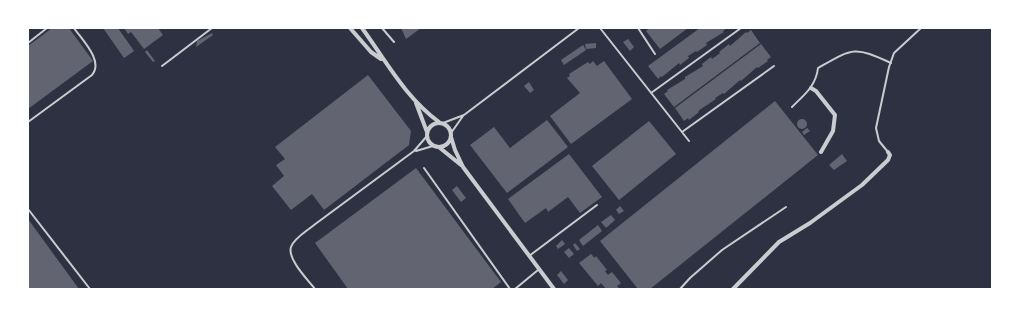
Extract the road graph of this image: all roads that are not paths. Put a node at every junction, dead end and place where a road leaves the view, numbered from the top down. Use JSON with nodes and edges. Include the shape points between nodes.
{"nodes":[{"id":1,"x":47,"y":28,"type":"edge"},
{"id":2,"x":74,"y":28,"type":"edge"},
{"id":3,"x":212,"y":28,"type":"edge"},
{"id":4,"x":350,"y":28,"type":"edge"},
{"id":5,"x":362,"y":28,"type":"edge"},
{"id":6,"x":382,"y":28,"type":"edge"},
{"id":7,"x":579,"y":28,"type":"edge"},
{"id":8,"x":600,"y":28,"type":"edge"},
{"id":9,"x":638,"y":28,"type":"edge"},
{"id":10,"x":741,"y":28,"type":"edge"},
{"id":11,"x":921,"y":28,"type":"edge"},
{"id":12,"x":394,"y":42,"type":"dead end"},
{"id":13,"x":28,"y":43,"type":"edge"},
{"id":14,"x":655,"y":54,"type":"dead end"},
{"id":15,"x":381,"y":59,"type":"junction"},
{"id":16,"x":890,"y":63,"type":"junction"},
{"id":17,"x":162,"y":66,"type":"dead end"},
{"id":18,"x":774,"y":66,"type":"dead end"},
{"id":19,"x":811,"y":88,"type":"junction"},
{"id":20,"x":652,"y":93,"type":"junction"},
{"id":21,"x":416,"y":103,"type":"junction"},
{"id":22,"x":792,"y":107,"type":"dead end"},
{"id":23,"x":464,"y":115,"type":"junction"},
{"id":24,"x":28,"y":122,"type":"edge"},
{"id":25,"x":441,"y":123,"type":"junction"},
{"id":26,"x":682,"y":132,"type":"junction"},
{"id":27,"x":427,"y":134,"type":"junction"},
{"id":28,"x":451,"y":135,"type":"junction"},
{"id":29,"x":689,"y":141,"type":"dead end"},
{"id":30,"x":433,"y":146,"type":"junction"},
{"id":31,"x":440,"y":148,"type":"junction"},
{"id":32,"x":414,"y":151,"type":"junction"},
{"id":33,"x":821,"y":152,"type":"dead end"},
{"id":34,"x":888,"y":152,"type":"joint"},
{"id":35,"x":463,"y":167,"type":"junction"},
{"id":36,"x":424,"y":168,"type":"dead end"},
{"id":37,"x":597,"y":205,"type":"dead end"},
{"id":38,"x":786,"y":208,"type":"dead end"},
{"id":39,"x":28,"y":209,"type":"edge"},
{"id":40,"x":529,"y":256,"type":"junction"},
{"id":41,"x":539,"y":269,"type":"junction"},
{"id":42,"x":90,"y":289,"type":"edge"},
{"id":43,"x":315,"y":289,"type":"edge"},
{"id":44,"x":510,"y":289,"type":"edge"},
{"id":45,"x":514,"y":289,"type":"edge"},
{"id":46,"x":554,"y":289,"type":"edge"},
{"id":47,"x":680,"y":289,"type":"edge"},
{"id":48,"x":733,"y":289,"type":"edge"}],
"edges":[{"from":1,"to":13,"type":"lane"},
{"from":2,"to":24,"type":"lane","via":[[96,61],[96,71]]},
{"from":3,"to":17,"type":"lane"},
{"from":4,"to":15,"type":"street","via":[[371,52]]},
{"from":5,"to":15,"type":"street"},
{"from":6,"to":12,"type":"lane"},
{"from":7,"to":23,"type":"lane"},
{"from":8,"to":20,"type":"lane"},
{"from":9,"to":14,"type":"lane"},
{"from":10,"to":20,"type":"lane"},
{"from":11,"to":16,"type":"lane","via":[[894,53]]},
{"from":15,"to":21,"type":"street"},
{"from":16,"to":19,"type":"lane","via":[[866,52],[843,54],[818,68],[817,77]]},
{"from":16,"to":34,"type":"lane","via":[[876,128],[879,141]]},
{"from":18,"to":26,"type":"lane"},
{"from":19,"to":22,"type":"lane"},
{"from":19,"to":33,"type":"street","via":[[835,115],[833,131]]},
{"from":20,"to":26,"type":"lane"},
{"from":21,"to":25,"type":"street"},
{"from":21,"to":27,"type":"street"},
{"from":23,"to":25,"type":"lane"},
{"from":23,"to":28,"type":"lane"},
{"from":25,"to":27,"type":"street","via":[[431,125]]},
{"from":25,"to":28,"type":"street","via":[[450,128]]},
{"from":26,"to":29,"type":"lane"},
{"from":27,"to":30,"type":"street"},
{"from":27,"to":32,"type":"lane"},
{"from":28,"to":31,"type":"street","via":[[448,144]]},
{"from":28,"to":35,"type":"street"},
{"from":30,"to":31,"type":"street"},
{"from":30,"to":32,"type":"lane"},
{"from":31,"to":35,"type":"street"},
{"from":32,"to":43,"type":"lane","via":[[298,238],[291,247],[291,257]]},
{"from":34,"to":48,"type":"street","via":[[888,160],[862,185],[779,242]]},
{"from":35,"to":40,"type":"street"},
{"from":36,"to":44,"type":"lane"},
{"from":37,"to":40,"type":"lane"},
{"from":38,"to":47,"type":"lane","via":[[722,250]]},
{"from":39,"to":42,"type":"lane"},
{"from":40,"to":41,"type":"street"},
{"from":41,"to":45,"type":"lane"},
{"from":41,"to":46,"type":"street"}]}
